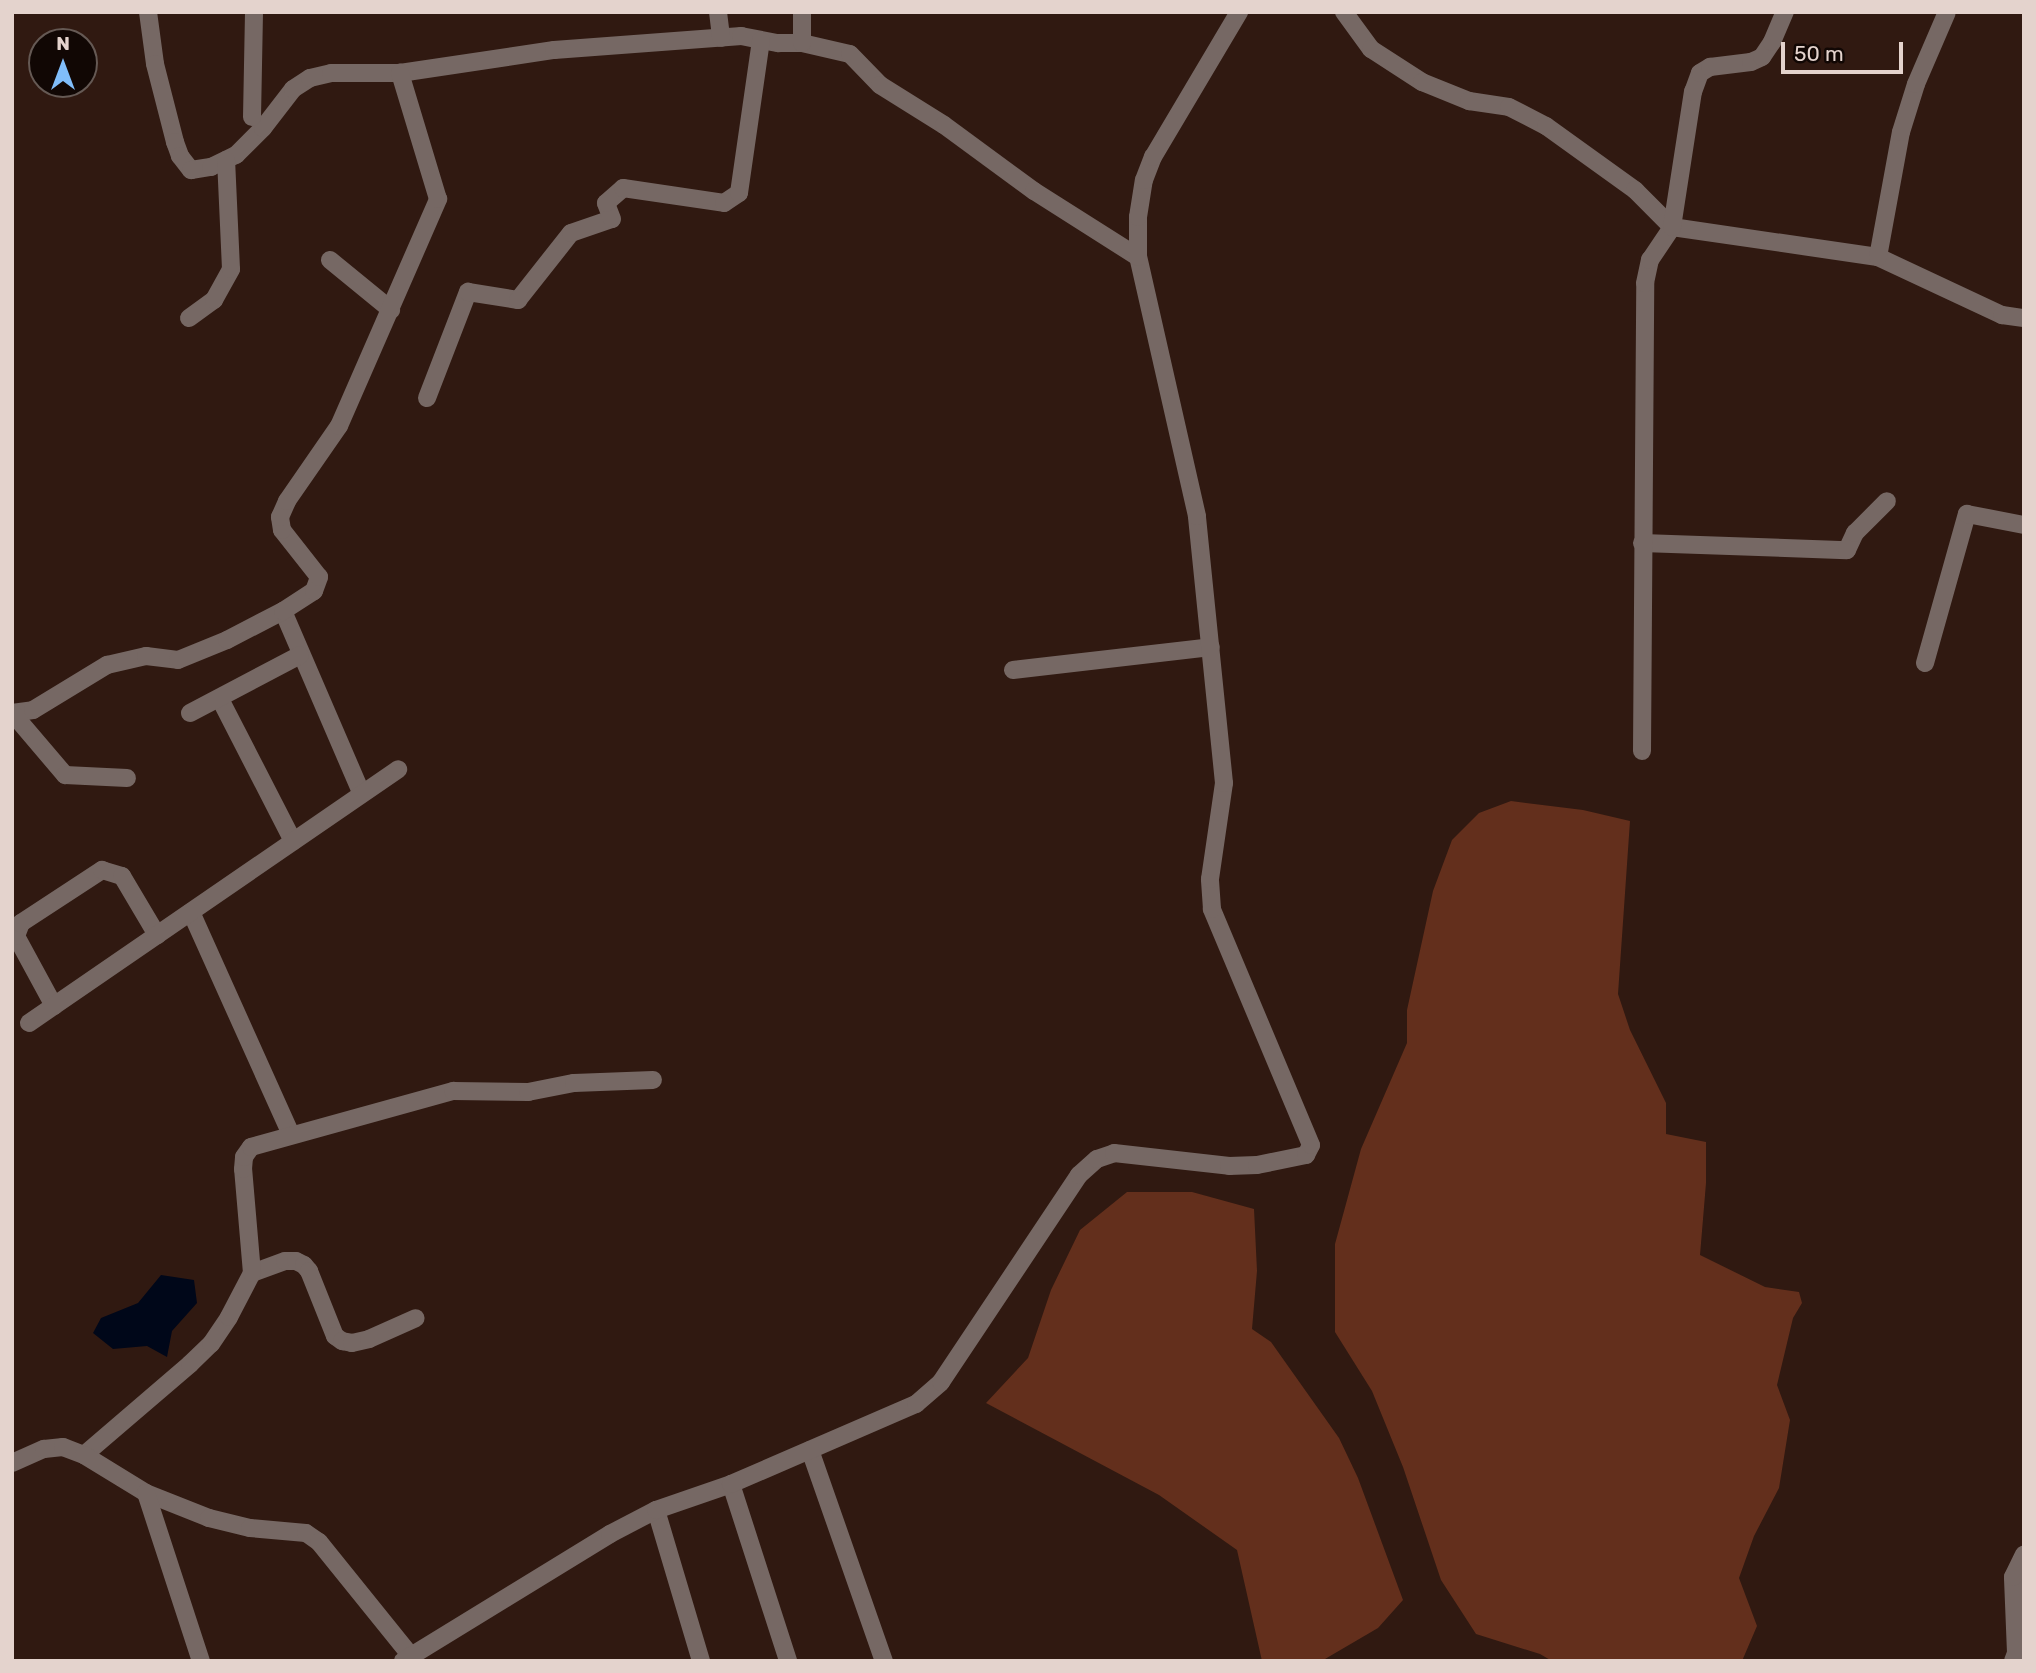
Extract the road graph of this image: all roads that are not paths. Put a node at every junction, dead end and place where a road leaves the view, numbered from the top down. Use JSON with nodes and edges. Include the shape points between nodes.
{"nodes":[{"id":1,"x":148,"y":12,"type":"edge"},
{"id":2,"x":254,"y":12,"type":"edge"},
{"id":3,"x":718,"y":12,"type":"edge"},
{"id":4,"x":802,"y":12,"type":"edge"},
{"id":5,"x":1239,"y":12,"type":"edge"},
{"id":6,"x":1344,"y":12,"type":"edge"},
{"id":7,"x":1785,"y":12,"type":"edge"},
{"id":8,"x":1947,"y":12,"type":"edge"},
{"id":9,"x":721,"y":38,"type":"junction"},
{"id":10,"x":761,"y":41,"type":"junction"},
{"id":11,"x":802,"y":43,"type":"junction"},
{"id":12,"x":400,"y":73,"type":"junction"},
{"id":13,"x":252,"y":117,"type":"dead end"},
{"id":14,"x":226,"y":160,"type":"junction"},
{"id":15,"x":1672,"y":227,"type":"junction"},
{"id":16,"x":1138,"y":257,"type":"junction"},
{"id":17,"x":1878,"y":257,"type":"junction"},
{"id":18,"x":330,"y":260,"type":"dead end"},
{"id":19,"x":391,"y":310,"type":"junction"},
{"id":20,"x":189,"y":318,"type":"dead end"},
{"id":21,"x":2024,"y":318,"type":"edge"},
{"id":22,"x":427,"y":398,"type":"dead end"},
{"id":23,"x":1887,"y":501,"type":"dead end"},
{"id":24,"x":2024,"y":525,"type":"edge"},
{"id":25,"x":1642,"y":543,"type":"junction"},
{"id":26,"x":283,"y":611,"type":"junction"},
{"id":27,"x":1211,"y":647,"type":"junction"},
{"id":28,"x":300,"y":655,"type":"junction"},
{"id":29,"x":1925,"y":663,"type":"dead end"},
{"id":30,"x":1013,"y":670,"type":"dead end"},
{"id":31,"x":220,"y":699,"type":"junction"},
{"id":32,"x":190,"y":713,"type":"dead end"},
{"id":33,"x":13,"y":714,"type":"edge"},
{"id":34,"x":1642,"y":751,"type":"dead end"},
{"id":35,"x":398,"y":769,"type":"dead end"},
{"id":36,"x":127,"y":778,"type":"dead end"},
{"id":37,"x":362,"y":794,"type":"junction"},
{"id":38,"x":293,"y":841,"type":"junction"},
{"id":39,"x":191,"y":912,"type":"junction"},
{"id":40,"x":157,"y":934,"type":"junction"},
{"id":41,"x":54,"y":1006,"type":"junction"},
{"id":42,"x":29,"y":1023,"type":"dead end"},
{"id":43,"x":653,"y":1080,"type":"dead end"},
{"id":44,"x":291,"y":1134,"type":"junction"},
{"id":45,"x":252,"y":1273,"type":"junction"},
{"id":46,"x":416,"y":1318,"type":"dead end"},
{"id":47,"x":810,"y":1450,"type":"junction"},
{"id":48,"x":85,"y":1455,"type":"junction"},
{"id":49,"x":12,"y":1463,"type":"edge"},
{"id":50,"x":731,"y":1484,"type":"junction"},
{"id":51,"x":146,"y":1493,"type":"junction"},
{"id":52,"x":656,"y":1510,"type":"junction"},
{"id":53,"x":2024,"y":1554,"type":"edge"},
{"id":54,"x":407,"y":1658,"type":"edge"},
{"id":55,"x":201,"y":1661,"type":"edge"},
{"id":56,"x":701,"y":1661,"type":"edge"},
{"id":57,"x":788,"y":1661,"type":"edge"},
{"id":58,"x":884,"y":1661,"type":"edge"},
{"id":59,"x":2013,"y":1661,"type":"edge"}],
"edges":[{"from":1,"to":14,"type":"street","via":[[155,64],[180,156],[191,170]]},
{"from":2,"to":13,"type":"street"},
{"from":3,"to":9,"type":"street"},
{"from":4,"to":11,"type":"street"},
{"from":5,"to":16,"type":"street","via":[[1153,157],[1138,217]]},
{"from":6,"to":15,"type":"street","via":[[1371,49],[1422,82],[1469,101],[1509,107],[1546,126],[1634,190]]},
{"from":7,"to":15,"type":"street","via":[[1762,57],[1700,73]]},
{"from":8,"to":17,"type":"street","via":[[1901,132]]},
{"from":9,"to":10,"type":"street"},
{"from":9,"to":12,"type":"street","via":[[554,50]]},
{"from":10,"to":11,"type":"street"},
{"from":10,"to":22,"type":"street","via":[[739,193],[724,202],[623,188],[607,202],[612,219],[571,233],[518,300],[468,292]]},
{"from":11,"to":16,"type":"street","via":[[850,54],[880,85]]},
{"from":12,"to":14,"type":"street","via":[[331,73],[310,78],[293,89],[263,128]]},
{"from":12,"to":19,"type":"street","via":[[438,199]]},
{"from":14,"to":20,"type":"street","via":[[231,269],[214,300]]},
{"from":15,"to":17,"type":"street"},
{"from":15,"to":25,"type":"street","via":[[1650,260],[1645,283]]},
{"from":16,"to":27,"type":"street","via":[[1197,516]]},
{"from":17,"to":21,"type":"street","via":[[2002,315]]},
{"from":18,"to":19,"type":"street"},
{"from":19,"to":26,"type":"street","via":[[339,426],[280,517],[282,530],[318,577],[314,591]]},
{"from":23,"to":25,"type":"street","via":[[1854,533],[1847,550]]},
{"from":24,"to":29,"type":"street","via":[[1967,514]]},
{"from":25,"to":34,"type":"street"},
{"from":26,"to":28,"type":"street"},
{"from":26,"to":33,"type":"street","via":[[178,660],[146,656],[107,665],[33,710]]},
{"from":27,"to":30,"type":"street"},
{"from":27,"to":47,"type":"street","via":[[1223,783],[1210,879],[1212,909],[1311,1145],[1306,1156],[1229,1166],[1114,1153],[1097,1159],[1079,1175],[941,1382],[916,1404]]},
{"from":28,"to":31,"type":"street"},
{"from":28,"to":37,"type":"street"},
{"from":31,"to":32,"type":"street"},
{"from":31,"to":38,"type":"street"},
{"from":33,"to":36,"type":"street","via":[[65,775]]},
{"from":35,"to":37,"type":"street"},
{"from":37,"to":38,"type":"street"},
{"from":38,"to":39,"type":"street"},
{"from":39,"to":40,"type":"street"},
{"from":39,"to":44,"type":"street"},
{"from":40,"to":41,"type":"street"},
{"from":40,"to":41,"type":"street","via":[[122,876],[102,870],[21,923],[16,936]]},
{"from":41,"to":42,"type":"street"},
{"from":43,"to":44,"type":"street","via":[[574,1083],[528,1092],[453,1091]]},
{"from":44,"to":45,"type":"street","via":[[251,1147],[244,1157]]},
{"from":45,"to":46,"type":"street","via":[[285,1261],[304,1265],[335,1336],[342,1341],[369,1339]]},
{"from":45,"to":48,"type":"street","via":[[211,1343]]},
{"from":47,"to":50,"type":"street"},
{"from":47,"to":58,"type":"street"},
{"from":48,"to":49,"type":"street","via":[[63,1447],[44,1449]]},
{"from":48,"to":51,"type":"street"},
{"from":50,"to":52,"type":"street"},
{"from":50,"to":57,"type":"street"},
{"from":51,"to":54,"type":"street","via":[[209,1518],[306,1534],[319,1542]]},
{"from":51,"to":55,"type":"street"},
{"from":52,"to":54,"type":"street"},
{"from":52,"to":56,"type":"street"},
{"from":53,"to":59,"type":"street","via":[[2013,1577]]}]}
